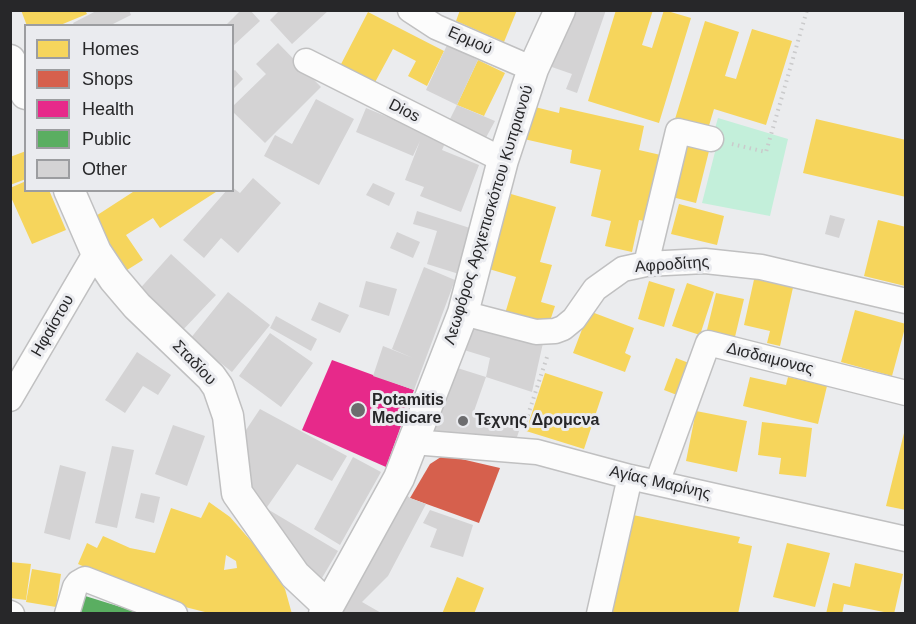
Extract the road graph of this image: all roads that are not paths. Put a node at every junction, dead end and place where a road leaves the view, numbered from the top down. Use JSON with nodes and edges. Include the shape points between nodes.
{"nodes":[{"id":1,"x":410,"y":10,"type":"edge"},
{"id":2,"x":561,"y":10,"type":"edge"},
{"id":3,"x":10,"y":60,"type":"edge"},
{"id":4,"x":306,"y":61,"type":"dead end"},
{"id":5,"x":533,"y":69,"type":"junction"},
{"id":6,"x":24,"y":90,"type":"edge"},
{"id":7,"x":711,"y":140,"type":"road end"},
{"id":8,"x":503,"y":160,"type":"junction"},
{"id":9,"x":70,"y":192,"type":"edge"},
{"id":10,"x":96,"y":252,"type":"junction"},
{"id":11,"x":646,"y":264,"type":"junction"},
{"id":12,"x":906,"y":302,"type":"edge"},
{"id":13,"x":463,"y":313,"type":"junction"},
{"id":14,"x":906,"y":393,"type":"edge"},
{"id":15,"x":10,"y":399,"type":"edge"},
{"id":16,"x":413,"y":442,"type":"junction"},
{"id":17,"x":630,"y":477,"type":"junction"},
{"id":18,"x":657,"y":483,"type":"junction"},
{"id":19,"x":906,"y":539,"type":"edge"},
{"id":20,"x":326,"y":610,"type":"edge"},
{"id":21,"x":67,"y":614,"type":"edge"},
{"id":22,"x":176,"y":614,"type":"edge"},
{"id":23,"x":599,"y":614,"type":"edge"}],
"edges":[{"from":1,"to":5,"type":"street","name":"Ερμού","via":[[436,27]]},
{"from":2,"to":5,"type":"main road","name":"Λεωφόρος Αρχιεπισκόπου Κυπριανού"},
{"from":3,"to":6,"type":"main road"},
{"from":4,"to":8,"type":"street","name":"Dios"},
{"from":5,"to":8,"type":"main road","name":"Λεωφόρος Αρχιεπισκόπου Κυπριανού"},
{"from":7,"to":11,"type":"street","via":[[678,132]]},
{"from":8,"to":13,"type":"main road","name":"Λεωφόρος Αρχιεπισκόπου Κυπριανού"},
{"from":9,"to":10,"type":"main road","name":"Σταδίου"},
{"from":10,"to":15,"type":"street","name":"Ηφαίστου"},
{"from":10,"to":20,"type":"main road","name":"Σταδίου","via":[[137,306],[218,387],[228,416],[237,493],[295,575]]},
{"from":11,"to":12,"type":"street","name":"Αφροδίτης","via":[[705,261],[760,267]]},
{"from":11,"to":13,"type":"street","name":"Αφροδίτης","via":[[623,269],[607,279],[569,324],[555,331],[536,332]]},
{"from":13,"to":16,"type":"main road","name":"Λεωφόρος Αρχιεπισκόπου Κυπριανού"},
{"from":14,"to":18,"type":"street","name":"Δισδαιμονας","via":[[708,343]]},
{"from":16,"to":17,"type":"street","name":"Αγίας Μαρίνης","via":[[537,452]]},
{"from":16,"to":20,"type":"main road","name":"Λεωφόρος Αρχιεπισκόπου Κυπριανού","via":[[399,478]]},
{"from":17,"to":18,"type":"street","name":"Αγίας Μαρίνης"},
{"from":17,"to":23,"type":"street"},
{"from":18,"to":19,"type":"street","name":"Αγίας Μαρίνης"},
{"from":21,"to":22,"type":"street","via":[[75,587],[86,579]]}]}
